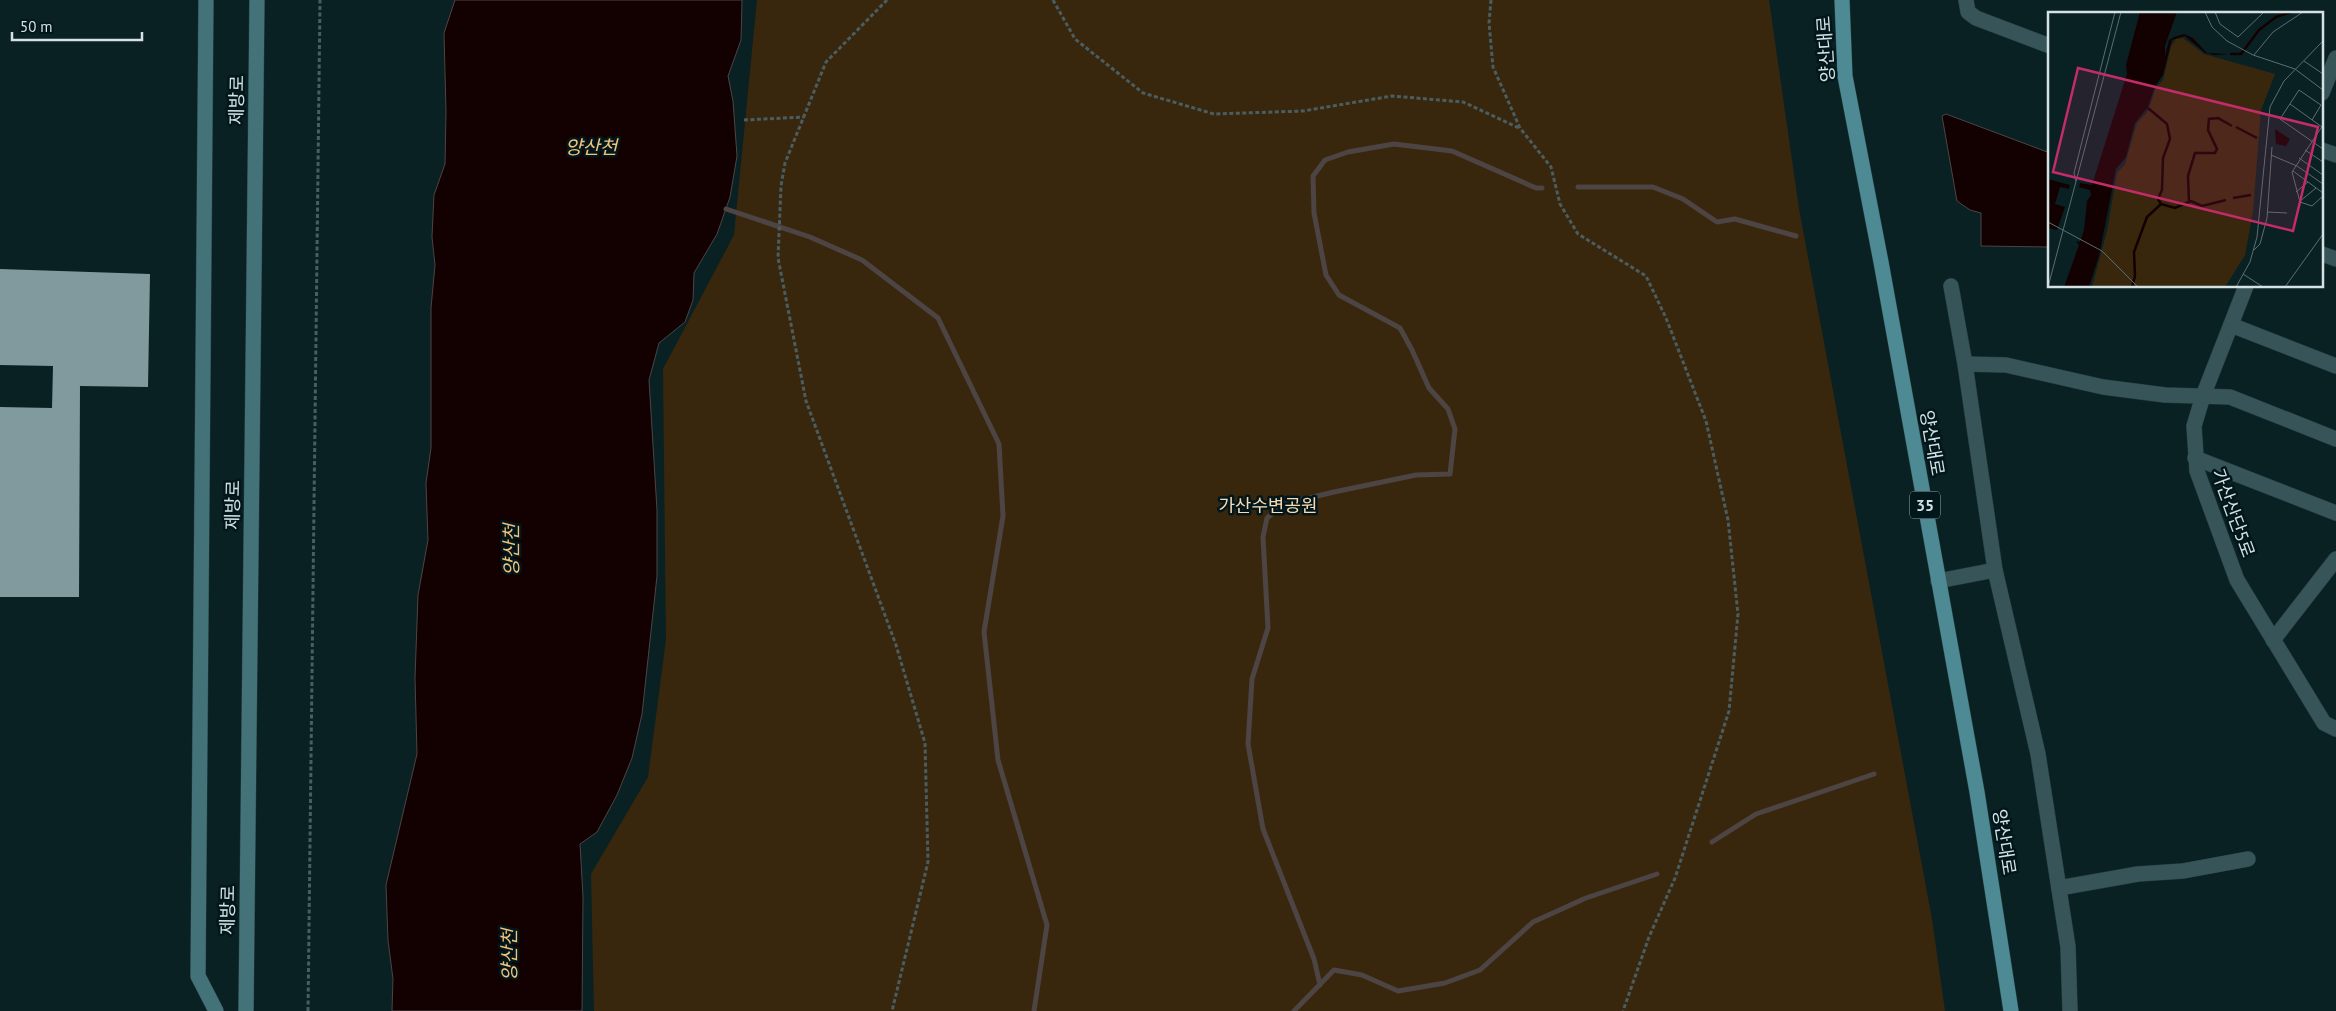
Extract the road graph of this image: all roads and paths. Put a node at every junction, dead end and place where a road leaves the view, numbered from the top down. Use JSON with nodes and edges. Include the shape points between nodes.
{"nodes":[{"id":1,"x":206,"y":0,"type":"edge"},
{"id":2,"x":257,"y":0,"type":"edge"},
{"id":3,"x":320,"y":0,"type":"edge"},
{"id":4,"x":887,"y":0,"type":"edge"},
{"id":5,"x":1053,"y":0,"type":"edge"},
{"id":6,"x":1491,"y":0,"type":"edge"},
{"id":7,"x":1842,"y":0,"type":"edge"},
{"id":8,"x":1966,"y":0,"type":"edge"},
{"id":9,"x":2048,"y":45,"type":"edge"},
{"id":10,"x":2336,"y":58,"type":"edge"},
{"id":11,"x":2324,"y":88,"type":"edge"},
{"id":12,"x":804,"y":117,"type":"junction"},
{"id":13,"x":744,"y":120,"type":"dead end"},
{"id":14,"x":1520,"y":128,"type":"junction"},
{"id":15,"x":2324,"y":151,"type":"edge"},
{"id":16,"x":2336,"y":155,"type":"edge"},
{"id":17,"x":2324,"y":255,"type":"edge"},
{"id":18,"x":2336,"y":260,"type":"edge"},
{"id":19,"x":1950,"y":286,"type":"dead end"},
{"id":20,"x":2245,"y":288,"type":"edge"},
{"id":21,"x":2231,"y":325,"type":"junction"},
{"id":22,"x":1965,"y":364,"type":"junction"},
{"id":23,"x":2336,"y":366,"type":"edge"},
{"id":24,"x":2204,"y":396,"type":"junction"},
{"id":25,"x":2336,"y":438,"type":"edge"},
{"id":26,"x":2195,"y":458,"type":"junction"},
{"id":27,"x":2336,"y":514,"type":"edge"},
{"id":28,"x":2336,"y":559,"type":"edge"},
{"id":29,"x":1995,"y":570,"type":"junction"},
{"id":30,"x":1938,"y":581,"type":"junction"},
{"id":31,"x":2273,"y":640,"type":"junction"},
{"id":32,"x":2334,"y":724,"type":"edge"},
{"id":33,"x":2248,"y":859,"type":"dead end"},
{"id":34,"x":2059,"y":888,"type":"junction"},
{"id":35,"x":216,"y":1011,"type":"edge"},
{"id":36,"x":246,"y":1011,"type":"edge"},
{"id":37,"x":308,"y":1011,"type":"edge"},
{"id":38,"x":892,"y":1011,"type":"edge"},
{"id":39,"x":1623,"y":1011,"type":"edge"},
{"id":40,"x":2011,"y":1011,"type":"edge"},
{"id":41,"x":2070,"y":1011,"type":"edge"}],
"edges":[{"from":1,"to":35,"type":"street","via":[[198,976]]},
{"from":2,"to":36,"type":"street","name":"제방로"},
{"from":3,"to":37,"type":"path"},
{"from":4,"to":12,"type":"path","via":[[826,62]]},
{"from":5,"to":14,"type":"path","via":[[1075,39],[1143,93],[1214,114],[1303,111],[1392,96],[1463,102]]},
{"from":6,"to":14,"type":"path","via":[[1488,23],[1493,67]]},
{"from":7,"to":30,"type":"main road","name":"양산대로","number":"35","via":[[1845,76]]},
{"from":8,"to":9,"type":"street","via":[[1968,12],[1976,18]]},
{"from":10,"to":11,"type":"street"},
{"from":12,"to":13,"type":"path"},
{"from":12,"to":38,"type":"path","via":[[785,163],[778,258],[806,401],[896,645],[925,743],[928,862]]},
{"from":14,"to":39,"type":"path","via":[[1551,168],[1560,204],[1578,234],[1646,276],[1706,421],[1728,520],[1738,614],[1729,711],[1675,878],[1649,937]]},
{"from":15,"to":16,"type":"street"},
{"from":17,"to":18,"type":"street"},
{"from":19,"to":22,"type":"street"},
{"from":20,"to":21,"type":"street","name":"가산산단5로"},
{"from":21,"to":23,"type":"street"},
{"from":21,"to":24,"type":"street","name":"가산산단5로"},
{"from":22,"to":24,"type":"street","via":[[2006,365],[2103,387]]},
{"from":22,"to":29,"type":"street"},
{"from":24,"to":25,"type":"street","via":[[2230,397]]},
{"from":24,"to":26,"type":"street","name":"가산산단5로","via":[[2194,426]]},
{"from":26,"to":27,"type":"street"},
{"from":26,"to":31,"type":"street","name":"가산산단5로","via":[[2237,580]]},
{"from":28,"to":31,"type":"street"},
{"from":29,"to":30,"type":"street"},
{"from":29,"to":34,"type":"street","via":[[2038,754]]},
{"from":30,"to":40,"type":"main road","name":"양산대로","number":"35","via":[[1977,792]]},
{"from":31,"to":32,"type":"street","name":"가산산단5로","via":[[2324,723]]},
{"from":33,"to":34,"type":"street","via":[[2183,872],[2138,874]]},
{"from":34,"to":41,"type":"street","via":[[2068,947]]}]}
